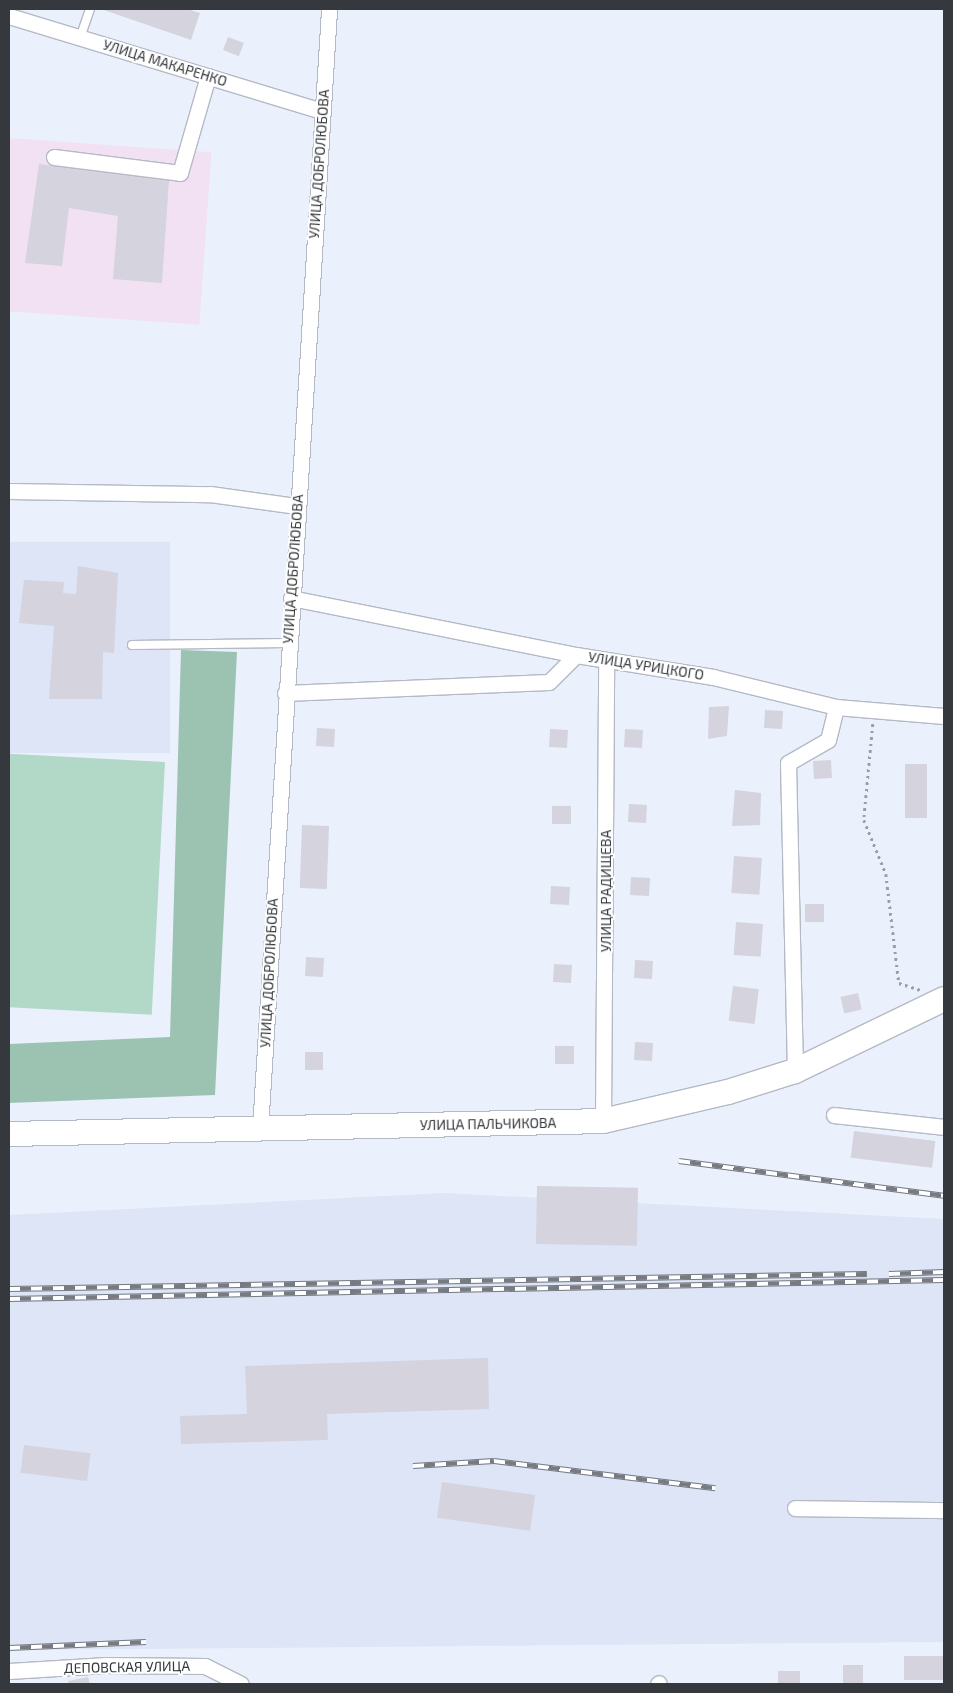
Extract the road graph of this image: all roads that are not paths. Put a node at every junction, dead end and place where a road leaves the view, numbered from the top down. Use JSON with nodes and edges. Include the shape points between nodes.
{"nodes":[{"id":1,"x":90,"y":9,"type":"edge"},
{"id":2,"x":329,"y":9,"type":"edge"},
{"id":3,"x":9,"y":16,"type":"edge"},
{"id":4,"x":80,"y":38,"type":"junction"},
{"id":5,"x":208,"y":76,"type":"junction"},
{"id":6,"x":321,"y":111,"type":"junction"},
{"id":7,"x":54,"y":157,"type":"dead end"},
{"id":8,"x":9,"y":491,"type":"edge"},
{"id":9,"x":297,"y":506,"type":"junction"},
{"id":10,"x":291,"y":598,"type":"junction"},
{"id":11,"x":288,"y":643,"type":"junction"},
{"id":12,"x":132,"y":645,"type":"dead end"},
{"id":13,"x":576,"y":655,"type":"junction"},
{"id":14,"x":606,"y":661,"type":"junction"},
{"id":15,"x":285,"y":693,"type":"junction"},
{"id":16,"x":836,"y":707,"type":"junction"},
{"id":17,"x":944,"y":716,"type":"edge"},
{"id":18,"x":935,"y":995,"type":"edge"},
{"id":19,"x":795,"y":1072,"type":"junction"},
{"id":20,"x":834,"y":1115,"type":"dead end"},
{"id":21,"x":603,"y":1121,"type":"junction"},
{"id":22,"x":944,"y":1127,"type":"edge"},
{"id":23,"x":260,"y":1129,"type":"junction"},
{"id":24,"x":9,"y":1134,"type":"edge"},
{"id":25,"x":795,"y":1508,"type":"dead end"},
{"id":26,"x":944,"y":1510,"type":"edge"},
{"id":27,"x":9,"y":1671,"type":"edge"},
{"id":28,"x":241,"y":1684,"type":"edge"}],
"edges":[{"from":1,"to":4,"type":"lane"},
{"from":2,"to":6,"type":"street","name":"УЛИЦА ДОБРОЛЮБОВА","via":[[328,60]]},
{"from":3,"to":4,"type":"street","name":"УЛИЦА МАКАРЕНКО"},
{"from":4,"to":5,"type":"street","name":"УЛИЦА МАКАРЕНКО"},
{"from":5,"to":6,"type":"street","name":"УЛИЦА МАКАРЕНКО"},
{"from":5,"to":7,"type":"street","via":[[180,173]]},
{"from":6,"to":9,"type":"street","name":"УЛИЦА ДОБРОЛЮБОВА"},
{"from":8,"to":9,"type":"street","via":[[210,494]]},
{"from":9,"to":10,"type":"street","name":"УЛИЦА ДОБРОЛЮБОВА"},
{"from":10,"to":11,"type":"street","name":"УЛИЦА ДОБРОЛЮБОВА"},
{"from":10,"to":13,"type":"street"},
{"from":11,"to":12,"type":"lane"},
{"from":11,"to":15,"type":"street","name":"УЛИЦА ДОБРОЛЮБОВА"},
{"from":13,"to":14,"type":"street","name":"УЛИЦА УРИЦКОГО"},
{"from":13,"to":15,"type":"street","name":"УЛИЦА УРИЦКОГО","via":[[549,682]]},
{"from":14,"to":16,"type":"street","name":"УЛИЦА УРИЦКОГО","via":[[713,677]]},
{"from":14,"to":21,"type":"street","name":"УЛИЦА РАДИЩЕВА"},
{"from":15,"to":23,"type":"street","name":"УЛИЦА ДОБРОЛЮБОВА"},
{"from":16,"to":17,"type":"street","name":"УЛИЦА УРИЦКОГО"},
{"from":16,"to":19,"type":"street","via":[[828,740],[788,763]]},
{"from":18,"to":19,"type":"main road","name":"УЛИЦА ПАЛЬЧИКОВА"},
{"from":19,"to":21,"type":"main road","name":"УЛИЦА ПАЛЬЧИКОВА","via":[[728,1092]]},
{"from":20,"to":22,"type":"street"},
{"from":21,"to":23,"type":"main road","name":"УЛИЦА ПАЛЬЧИКОВА"},
{"from":23,"to":24,"type":"main road","name":"УЛИЦА ПАЛЬЧИКОВА"},
{"from":25,"to":26,"type":"street"},
{"from":27,"to":28,"type":"street","name":"ДЕПОВСКАЯ УЛИЦА","via":[[106,1666],[205,1666]]}]}
